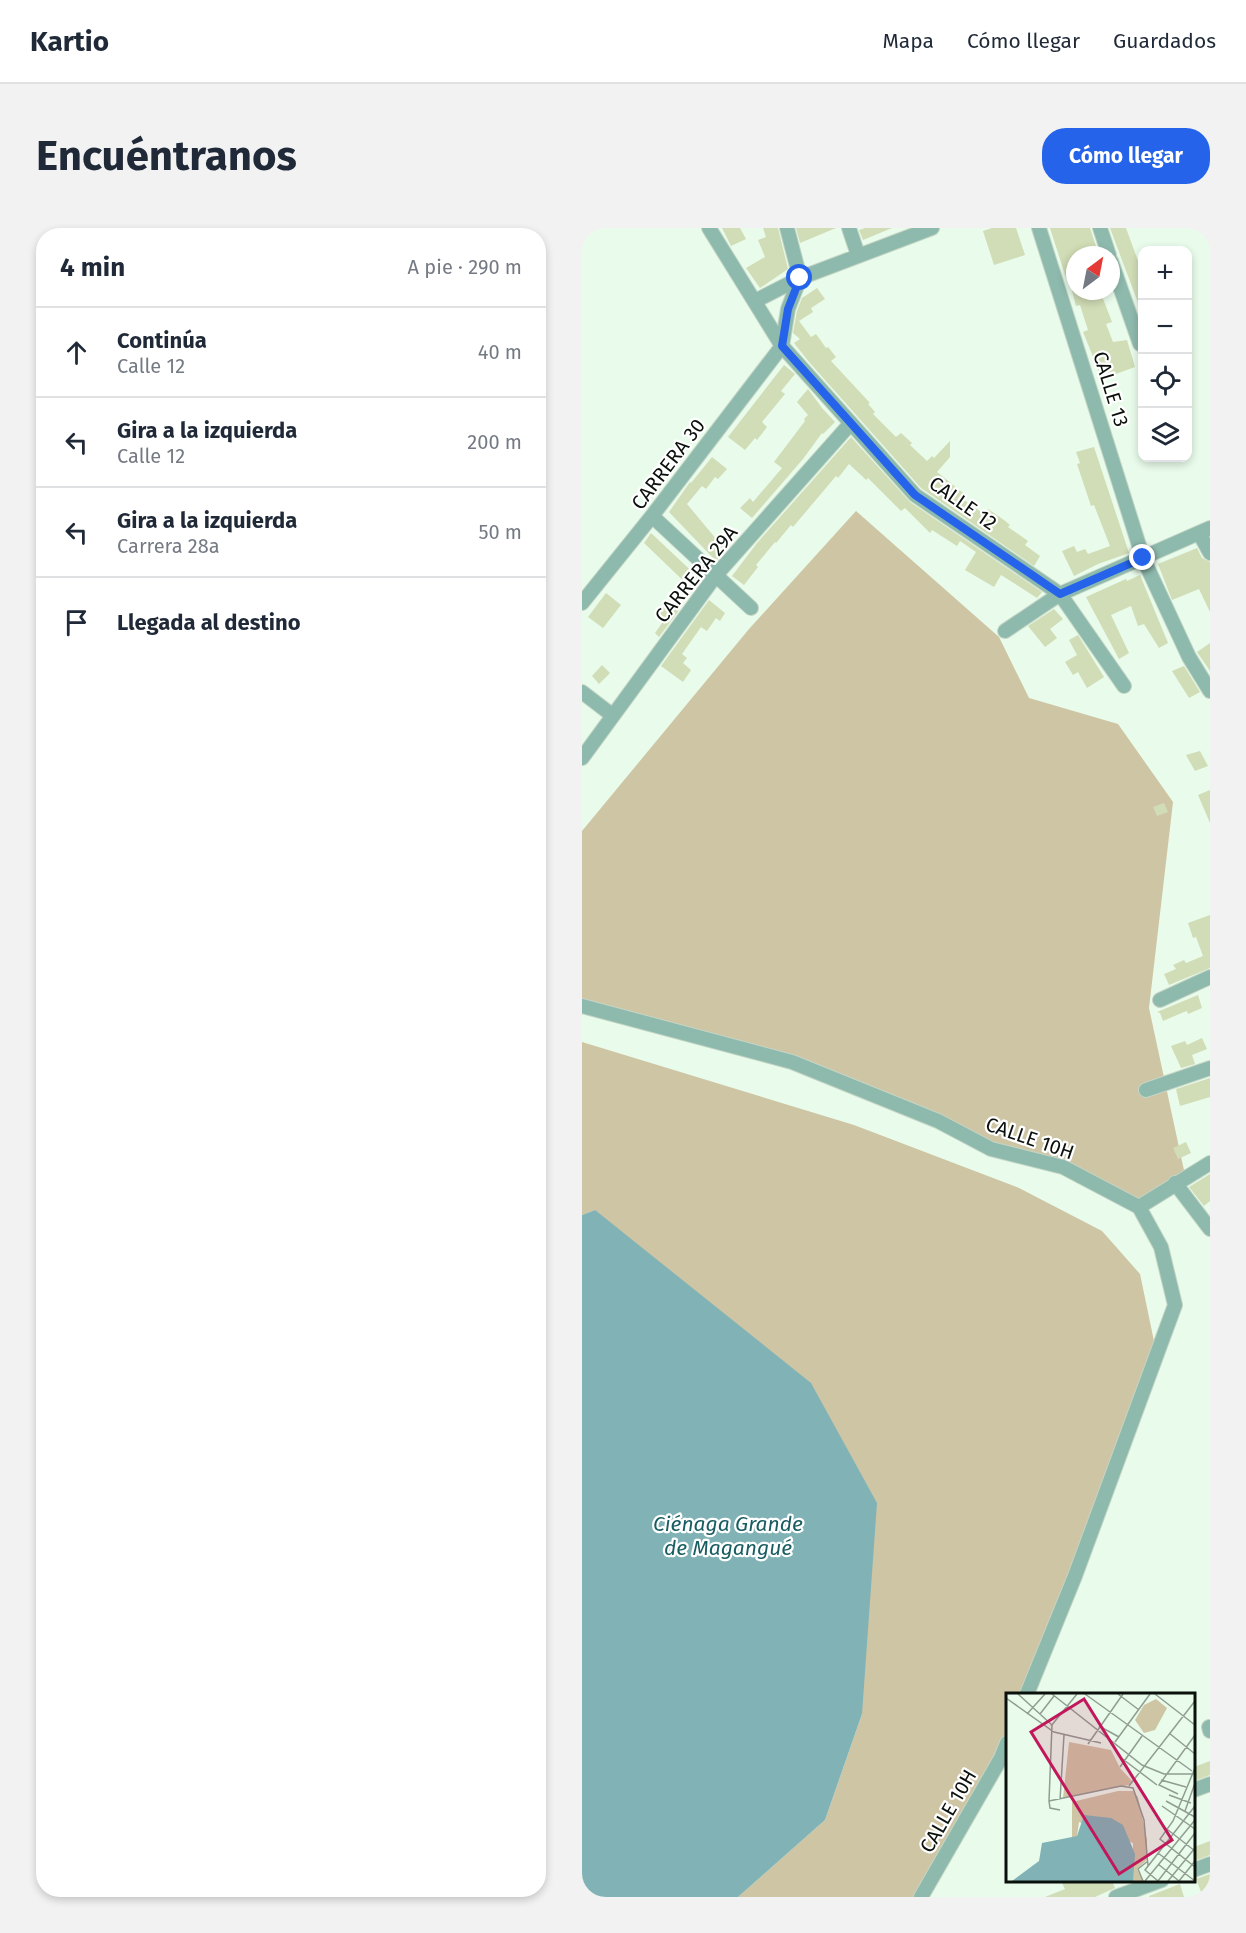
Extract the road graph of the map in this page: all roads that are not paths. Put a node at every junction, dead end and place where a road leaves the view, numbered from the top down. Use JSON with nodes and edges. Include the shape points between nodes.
{"nodes":[{"id":1,"x":709,"y":228,"type":"edge"},
{"id":2,"x":787,"y":228,"type":"edge"},
{"id":3,"x":849,"y":228,"type":"edge"},
{"id":4,"x":932,"y":228,"type":"edge"},
{"id":5,"x":1039,"y":228,"type":"edge"},
{"id":6,"x":1100,"y":228,"type":"edge"},
{"id":7,"x":1106,"y":246,"type":"edge"},
{"id":8,"x":858,"y":255,"type":"junction"},
{"id":9,"x":800,"y":278,"type":"junction"},
{"id":10,"x":1120,"y":287,"type":"edge"},
{"id":11,"x":755,"y":301,"type":"junction"},
{"id":12,"x":1138,"y":338,"type":"edge"},
{"id":13,"x":782,"y":346,"type":"junction"},
{"id":14,"x":851,"y":423,"type":"junction"},
{"id":15,"x":652,"y":516,"type":"junction"},
{"id":16,"x":1205,"y":531,"type":"edge"},
{"id":17,"x":1210,"y":553,"type":"edge"},
{"id":18,"x":1143,"y":558,"type":"junction"},
{"id":19,"x":716,"y":575,"type":"junction"},
{"id":20,"x":1060,"y":594,"type":"junction"},
{"id":21,"x":582,"y":603,"type":"edge"},
{"id":22,"x":751,"y":608,"type":"dead end"},
{"id":23,"x":1005,"y":632,"type":"dead end"},
{"id":24,"x":1124,"y":686,"type":"dead end"},
{"id":25,"x":1210,"y":691,"type":"edge"},
{"id":26,"x":582,"y":692,"type":"edge"},
{"id":27,"x":612,"y":715,"type":"junction"},
{"id":28,"x":582,"y":758,"type":"edge"},
{"id":29,"x":1210,"y":977,"type":"edge"},
{"id":30,"x":1160,"y":1000,"type":"dead end"},
{"id":31,"x":582,"y":1006,"type":"edge"},
{"id":32,"x":1210,"y":1068,"type":"edge"},
{"id":33,"x":1146,"y":1090,"type":"dead end"},
{"id":34,"x":1210,"y":1163,"type":"edge"},
{"id":35,"x":1175,"y":1183,"type":"junction"},
{"id":36,"x":1139,"y":1207,"type":"junction"},
{"id":37,"x":1210,"y":1229,"type":"edge"},
{"id":38,"x":1028,"y":1693,"type":"edge"},
{"id":39,"x":1006,"y":1747,"type":"edge"},
{"id":40,"x":1210,"y":1784,"type":"edge"},
{"id":41,"x":1195,"y":1790,"type":"edge"},
{"id":42,"x":1210,"y":1864,"type":"edge"},
{"id":43,"x":1195,"y":1870,"type":"edge"},
{"id":44,"x":1159,"y":1882,"type":"edge"},
{"id":45,"x":1140,"y":1888,"type":"edge"},
{"id":46,"x":921,"y":1897,"type":"edge"},
{"id":47,"x":1116,"y":1897,"type":"edge"}],
"edges":[{"from":1,"to":11,"type":"street","name":"CALLE 12"},
{"from":2,"to":9,"type":"street"},
{"from":3,"to":8,"type":"street"},
{"from":4,"to":8,"type":"street"},
{"from":5,"to":18,"type":"street","name":"CALLE 13"},
{"from":6,"to":7,"type":"street"},
{"from":8,"to":9,"type":"street"},
{"from":9,"to":11,"type":"street"},
{"from":9,"to":13,"type":"street","via":[[788,309]]},
{"from":10,"to":12,"type":"street","name":"CALLE 13"},
{"from":11,"to":13,"type":"street","name":"CALLE 12"},
{"from":13,"to":14,"type":"street","name":"CALLE 12"},
{"from":13,"to":15,"type":"street","name":"CARRERA 30"},
{"from":14,"to":19,"type":"street","name":"CARRERA 29A"},
{"from":14,"to":20,"type":"street","name":"CALLE 12","via":[[915,495]]},
{"from":15,"to":19,"type":"street"},
{"from":15,"to":21,"type":"street","name":"CARRERA 30"},
{"from":16,"to":17,"type":"street"},
{"from":16,"to":18,"type":"street"},
{"from":18,"to":20,"type":"street"},
{"from":18,"to":25,"type":"street","name":"CALLE 13","via":[[1189,657]]},
{"from":19,"to":22,"type":"street"},
{"from":19,"to":27,"type":"street","name":"CARRERA 29A"},
{"from":20,"to":23,"type":"street"},
{"from":20,"to":24,"type":"street","name":"CALLE 12"},
{"from":26,"to":27,"type":"street"},
{"from":27,"to":28,"type":"street","name":"CARRERA 29A"},
{"from":29,"to":30,"type":"street"},
{"from":31,"to":36,"type":"street","name":"CALLE 10H","via":[[792,1062],[938,1121],[991,1149],[1063,1167]]},
{"from":32,"to":33,"type":"street"},
{"from":34,"to":35,"type":"street"},
{"from":35,"to":36,"type":"street"},
{"from":35,"to":37,"type":"street"},
{"from":36,"to":38,"type":"street","via":[[1161,1247],[1175,1305]]},
{"from":39,"to":46,"type":"street","name":"CALLE 10H"},
{"from":40,"to":41,"type":"street"},
{"from":42,"to":43,"type":"street"},
{"from":44,"to":45,"type":"street"},
{"from":45,"to":47,"type":"street"}]}
